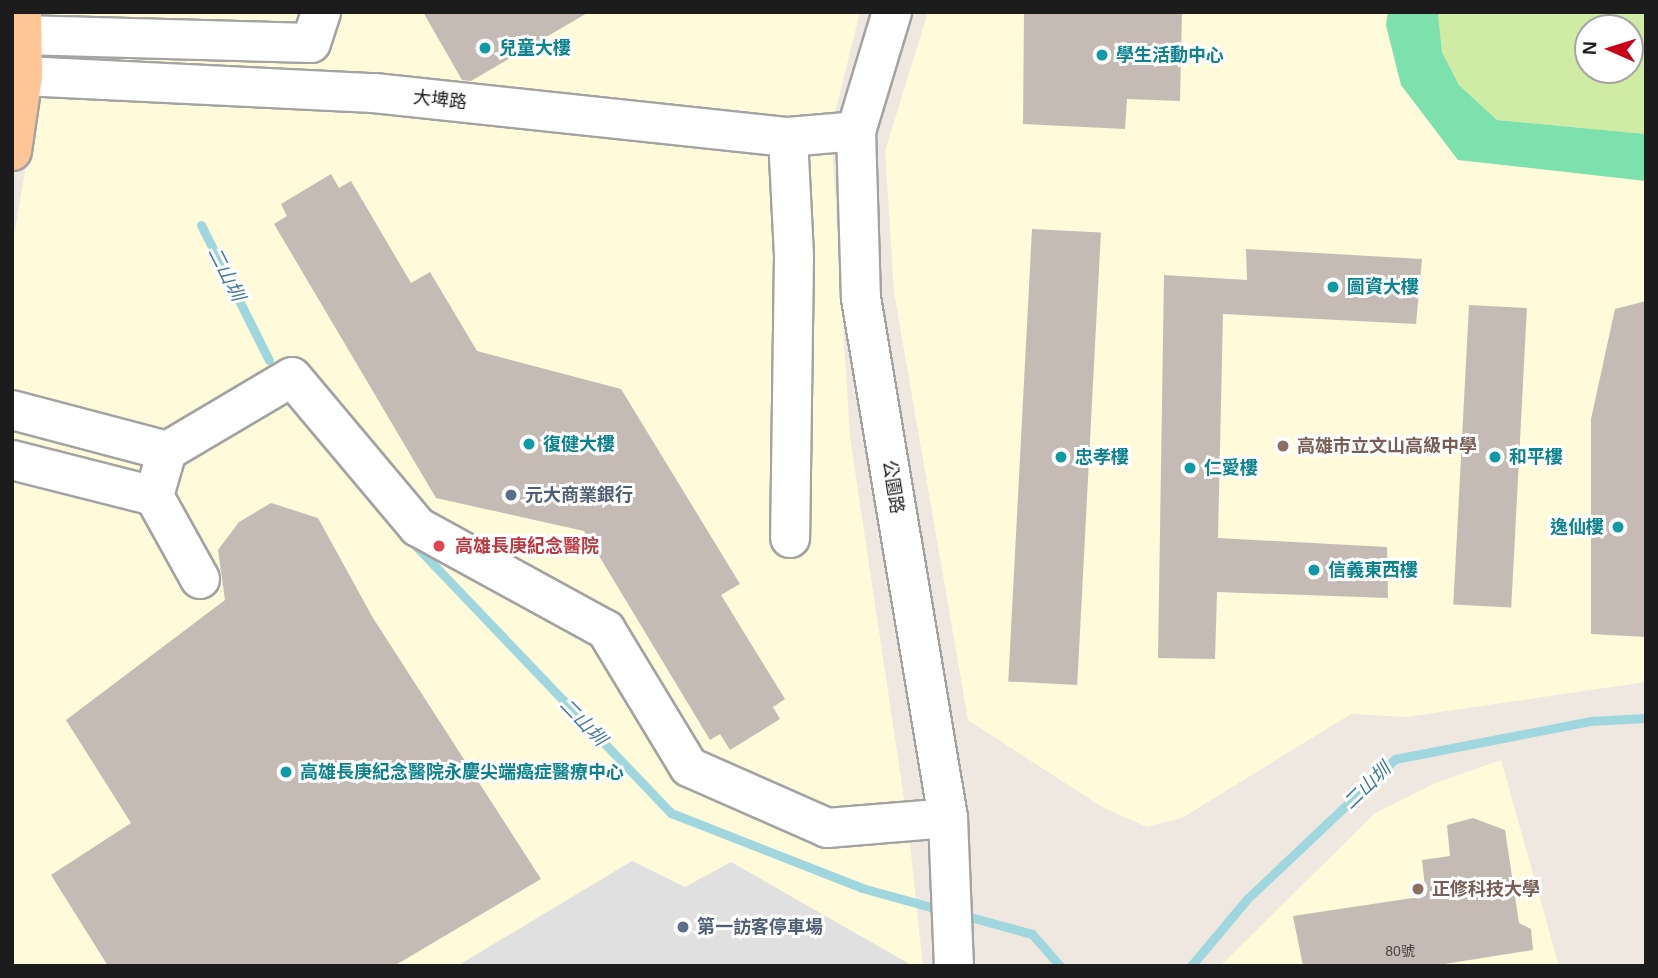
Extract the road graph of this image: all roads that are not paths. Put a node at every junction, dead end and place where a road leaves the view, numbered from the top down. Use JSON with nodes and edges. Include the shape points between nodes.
{"nodes":[{"id":1,"x":321,"y":12,"type":"edge"},
{"id":2,"x":892,"y":12,"type":"edge"},
{"id":3,"x":22,"y":23,"type":"edge"},
{"id":4,"x":23,"y":76,"type":"junction"},
{"id":5,"x":856,"y":131,"type":"junction"},
{"id":6,"x":788,"y":137,"type":"junction"},
{"id":7,"x":12,"y":151,"type":"edge"},
{"id":8,"x":12,"y":410,"type":"edge"},
{"id":9,"x":167,"y":451,"type":"junction"},
{"id":10,"x":12,"y":460,"type":"edge"},
{"id":11,"x":154,"y":496,"type":"junction"},
{"id":12,"x":790,"y":538,"type":"dead end"},
{"id":13,"x":200,"y":579,"type":"dead end"},
{"id":14,"x":948,"y":818,"type":"junction"},
{"id":15,"x":953,"y":952,"type":"edge"}],
"edges":[{"from":1,"to":3,"type":"street","via":[[311,43]]},
{"from":2,"to":5,"type":"street","name":"公園路"},
{"from":3,"to":4,"type":"main road"},
{"from":4,"to":6,"type":"street","name":"大埤路","via":[[374,93]]},
{"from":4,"to":7,"type":"main road"},
{"from":5,"to":6,"type":"street","name":"大埤路"},
{"from":5,"to":14,"type":"street","name":"公園路","via":[[861,298]]},
{"from":6,"to":12,"type":"street","via":[[794,257]]},
{"from":8,"to":9,"type":"street"},
{"from":9,"to":11,"type":"street"},
{"from":9,"to":14,"type":"street","via":[[292,377],[418,527],[606,630],[689,767],[827,828]]},
{"from":10,"to":11,"type":"street"},
{"from":11,"to":13,"type":"street"},
{"from":14,"to":15,"type":"street","name":"公園路"}]}
